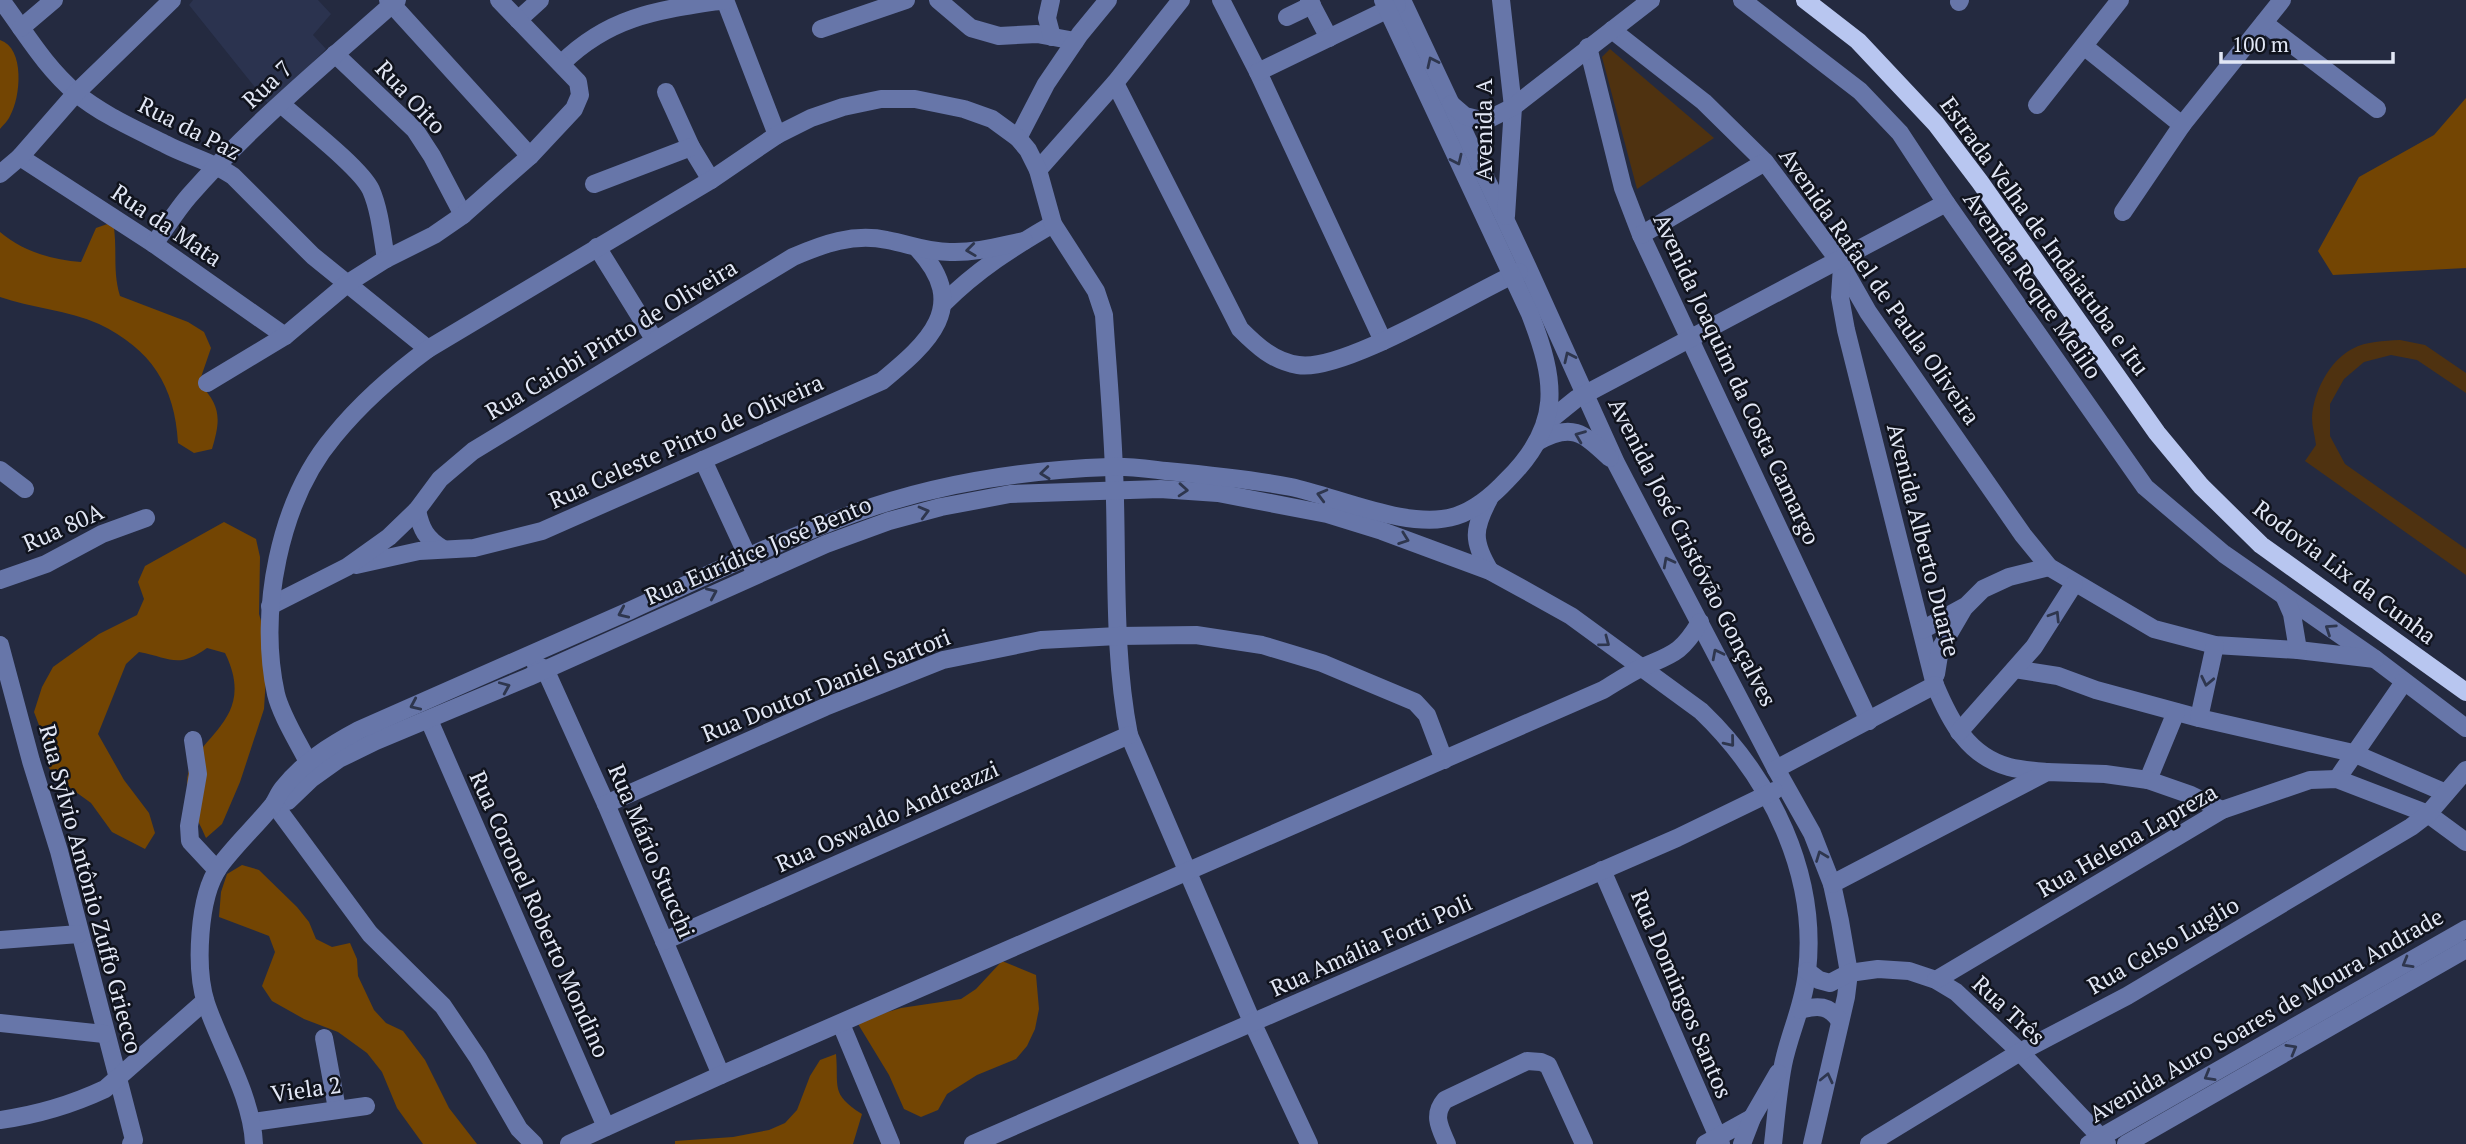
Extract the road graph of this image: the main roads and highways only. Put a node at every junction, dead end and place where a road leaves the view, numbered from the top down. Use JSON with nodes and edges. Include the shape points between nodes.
{"nodes":[{"id":1,"x":1805,"y":0,"type":"edge"},
{"id":2,"x":2201,"y":486,"type":"joint"},
{"id":3,"x":2466,"y":692,"type":"edge"}],
"edges":[{"from":1,"to":2,"type":"main road","name":"Estrada Velha de Indaiatuba e Itu","via":[[1858,41],[1936,124],[2157,433]]},
{"from":2,"to":3,"type":"main road","name":"Rodovia Lix da Cunha","via":[[2262,545]]}]}
